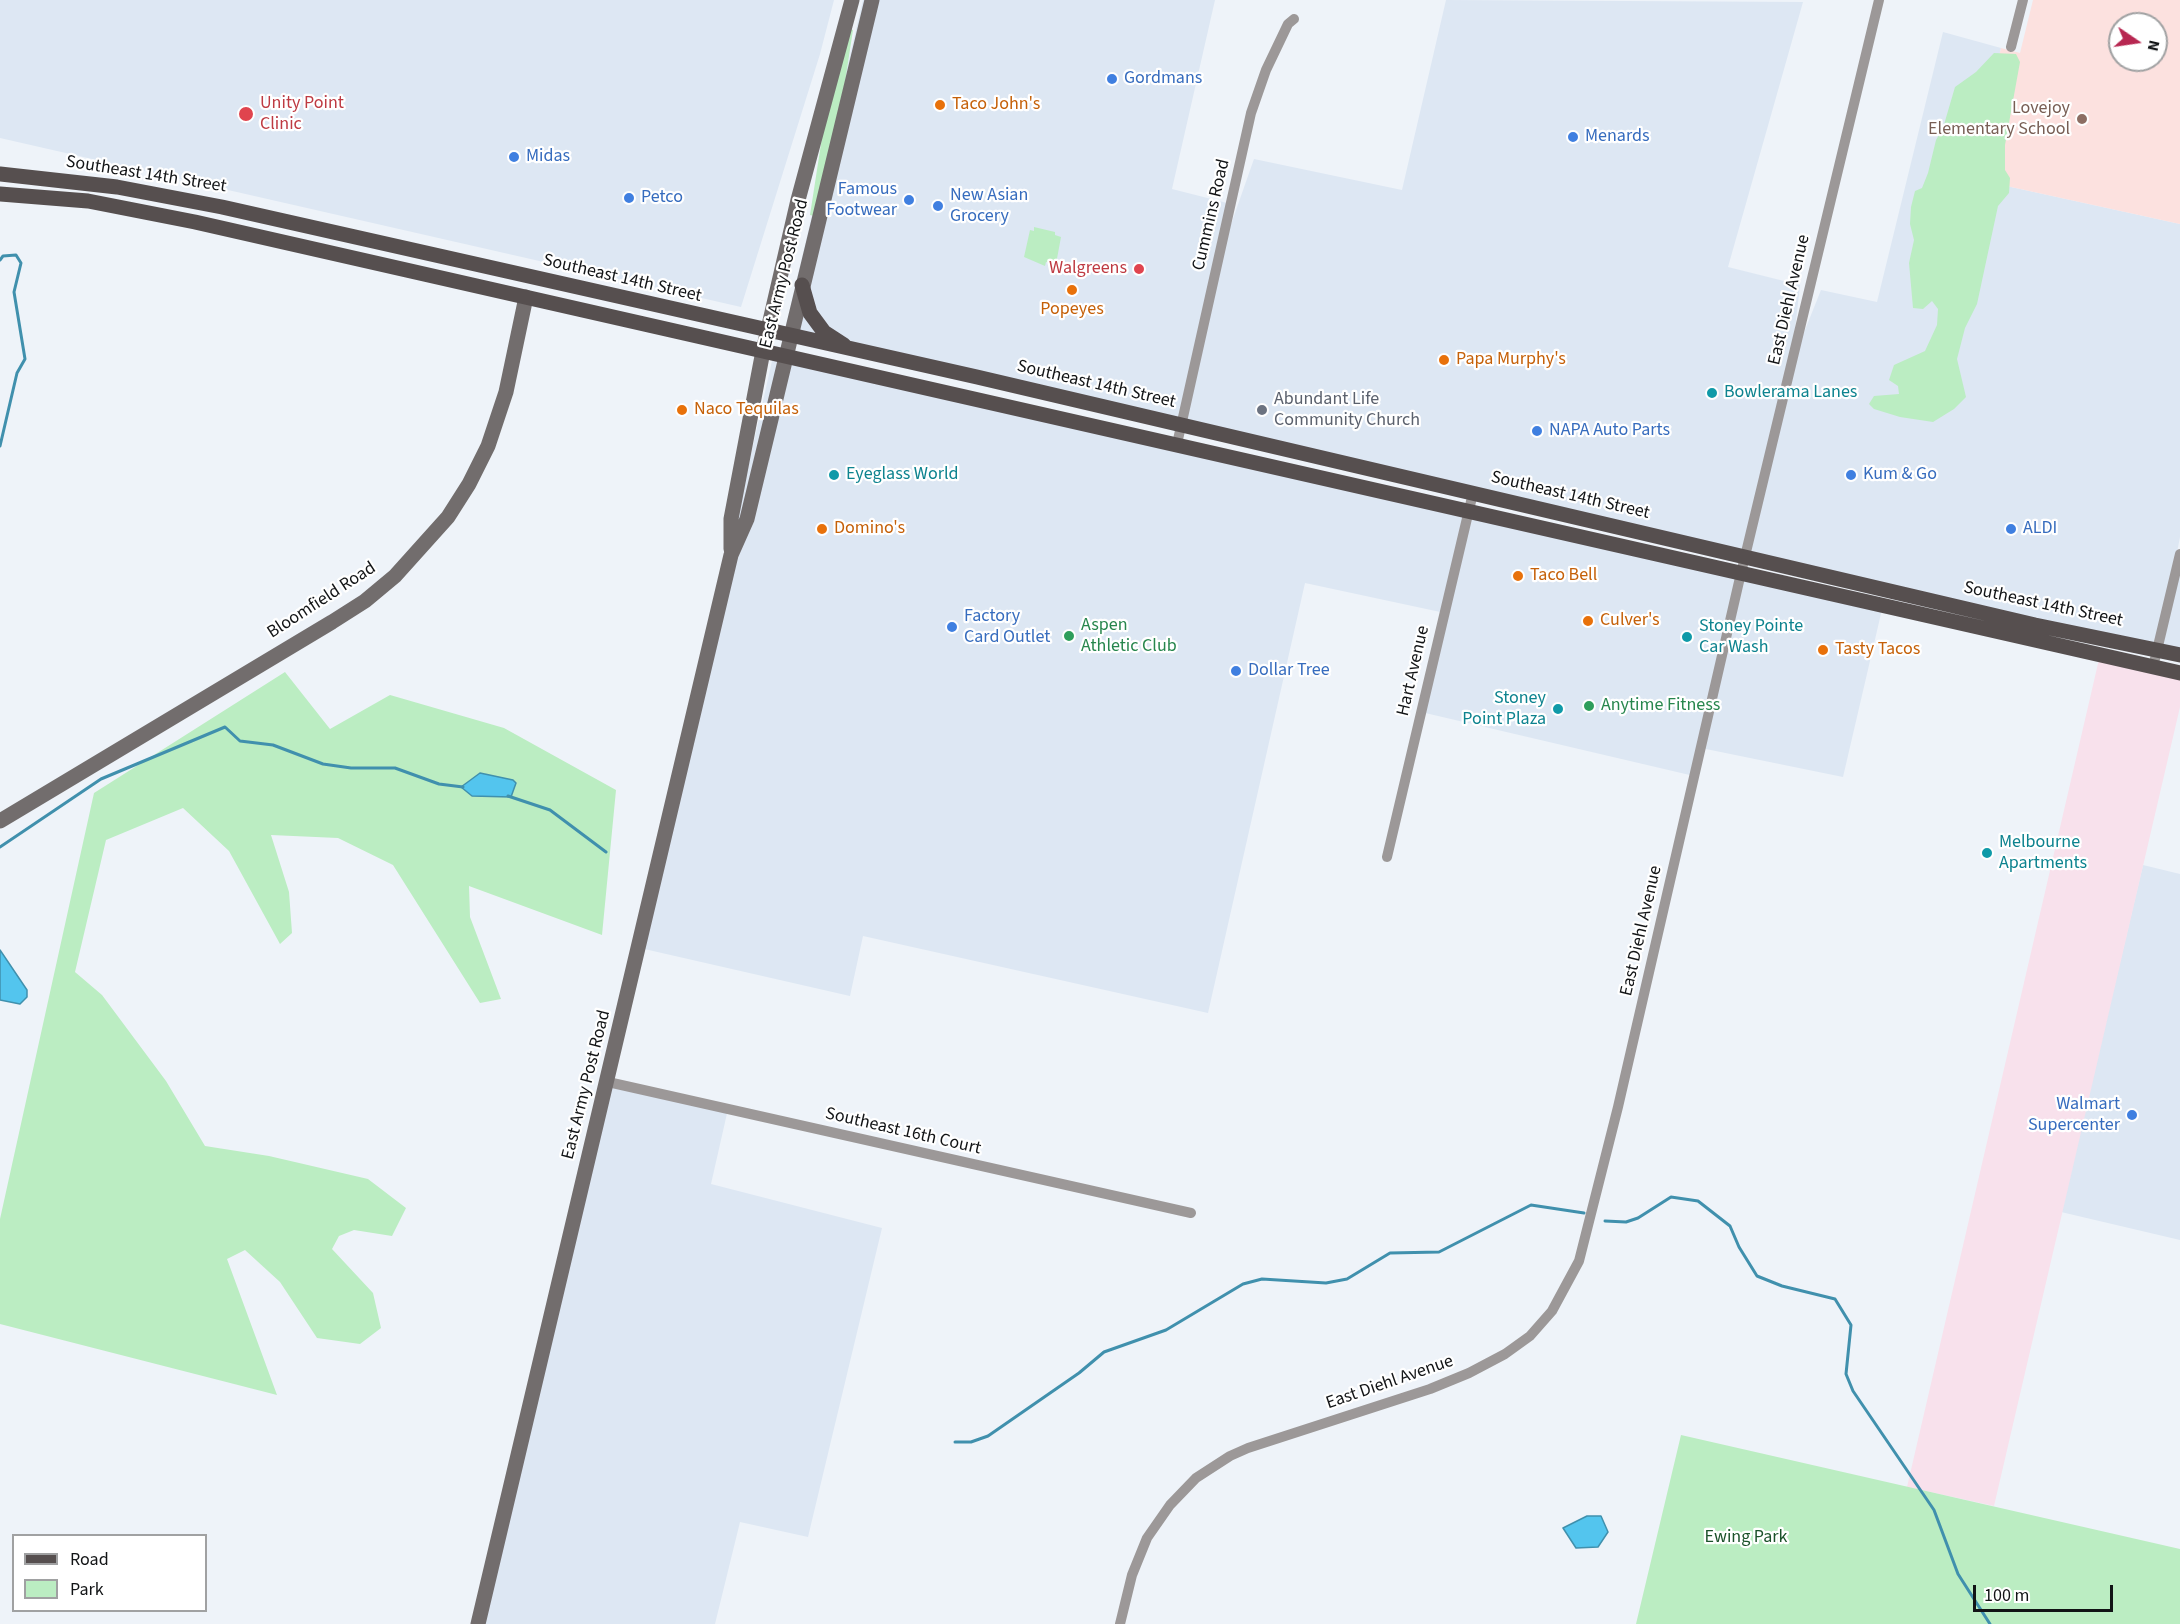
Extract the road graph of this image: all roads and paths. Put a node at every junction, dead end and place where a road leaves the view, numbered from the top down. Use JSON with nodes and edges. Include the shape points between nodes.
{"nodes":[{"id":1,"x":852,"y":0,"type":"edge"},
{"id":2,"x":872,"y":0,"type":"edge"},
{"id":3,"x":1879,"y":0,"type":"edge"},
{"id":4,"x":2023,"y":0,"type":"edge"},
{"id":5,"x":1294,"y":19,"type":"dead end"},
{"id":6,"x":2011,"y":46,"type":"dead end"},
{"id":7,"x":0,"y":174,"type":"edge"},
{"id":8,"x":0,"y":194,"type":"edge"},
{"id":9,"x":802,"y":285,"type":"junction"},
{"id":10,"x":526,"y":297,"type":"junction"},
{"id":11,"x":768,"y":332,"type":"junction"},
{"id":12,"x":790,"y":337,"type":"junction"},
{"id":13,"x":852,"y":350,"type":"junction"},
{"id":14,"x":763,"y":351,"type":"junction"},
{"id":15,"x":786,"y":356,"type":"junction"},
{"id":16,"x":1181,"y":425,"type":"junction"},
{"id":17,"x":1177,"y":444,"type":"junction"},
{"id":18,"x":1473,"y":494,"type":"junction"},
{"id":19,"x":1469,"y":511,"type":"junction"},
{"id":20,"x":2180,"y":554,"type":"edge"},
{"id":21,"x":731,"y":555,"type":"junction"},
{"id":22,"x":1745,"y":557,"type":"junction"},
{"id":23,"x":1741,"y":573,"type":"junction"},
{"id":24,"x":2157,"y":650,"type":"junction"},
{"id":25,"x":2180,"y":655,"type":"edge"},
{"id":26,"x":2153,"y":667,"type":"junction"},
{"id":27,"x":2180,"y":673,"type":"edge"},
{"id":28,"x":0,"y":821,"type":"edge"},
{"id":29,"x":1387,"y":857,"type":"dead end"},
{"id":30,"x":608,"y":1082,"type":"junction"},
{"id":31,"x":1191,"y":1213,"type":"dead end"},
{"id":32,"x":478,"y":1624,"type":"edge"},
{"id":33,"x":1120,"y":1624,"type":"edge"}],
"edges":[{"from":1,"to":11,"type":"main road","name":"East Army Post Road","via":[[798,200]]},
{"from":2,"to":9,"type":"main road","name":"East Army Post Road"},
{"from":3,"to":22,"type":"street","name":"East Diehl Avenue"},
{"from":4,"to":6,"type":"street"},
{"from":5,"to":16,"type":"street","name":"Cummins Road","via":[[1266,70],[1251,114]]},
{"from":7,"to":11,"type":"main road","name":"Southeast 14th Street","via":[[117,187],[200,203]]},
{"from":8,"to":10,"type":"main road","name":"Southeast 14th Street","via":[[112,205]]},
{"from":9,"to":12,"type":"main road","name":"East Army Post Road"},
{"from":9,"to":13,"type":"main road","via":[[805,302],[819,326]]},
{"from":10,"to":14,"type":"main road","name":"Southeast 14th Street"},
{"from":10,"to":28,"type":"main road","name":"Bloomfield Road","via":[[506,392],[488,446],[448,517],[395,576],[332,622]]},
{"from":11,"to":12,"type":"main road","name":"Southeast 14th Street"},
{"from":11,"to":14,"type":"main road","name":"East Army Post Road"},
{"from":12,"to":13,"type":"main road","name":"Southeast 14th Street"},
{"from":12,"to":15,"type":"main road","name":"East Army Post Road"},
{"from":13,"to":16,"type":"main road","name":"Southeast 14th Street"},
{"from":14,"to":15,"type":"main road","name":"Southeast 14th Street"},
{"from":14,"to":21,"type":"main road","name":"East Army Post Road","via":[[731,519]]},
{"from":15,"to":17,"type":"main road","name":"Southeast 14th Street"},
{"from":15,"to":21,"type":"main road","name":"East Army Post Road","via":[[747,519]]},
{"from":16,"to":17,"type":"street","name":"Cummins Road"},
{"from":16,"to":18,"type":"main road","name":"Southeast 14th Street"},
{"from":17,"to":19,"type":"main road","name":"Southeast 14th Street"},
{"from":18,"to":19,"type":"street","name":"Hart Avenue"},
{"from":18,"to":22,"type":"main road","name":"Southeast 14th Street"},
{"from":19,"to":23,"type":"main road","name":"Southeast 14th Street"},
{"from":19,"to":29,"type":"street","name":"Hart Avenue"},
{"from":20,"to":24,"type":"street"},
{"from":21,"to":30,"type":"main road","name":"East Army Post Road"},
{"from":22,"to":23,"type":"street","name":"East Diehl Avenue"},
{"from":22,"to":24,"type":"main road","name":"Southeast 14th Street"},
{"from":23,"to":26,"type":"main road","name":"Southeast 14th Street"},
{"from":23,"to":33,"type":"street","name":"East Diehl Avenue","via":[[1587,1238],[1560,1300],[1530,1336],[1469,1373],[1248,1448],[1212,1466],[1170,1505],[1147,1538],[1132,1575]]},
{"from":24,"to":25,"type":"main road","name":"Southeast 14th Street"},
{"from":24,"to":26,"type":"street"},
{"from":26,"to":27,"type":"main road","name":"Southeast 14th Street"},
{"from":30,"to":31,"type":"street","name":"Southeast 16th Court"},
{"from":30,"to":32,"type":"main road","name":"East Army Post Road"}]}
